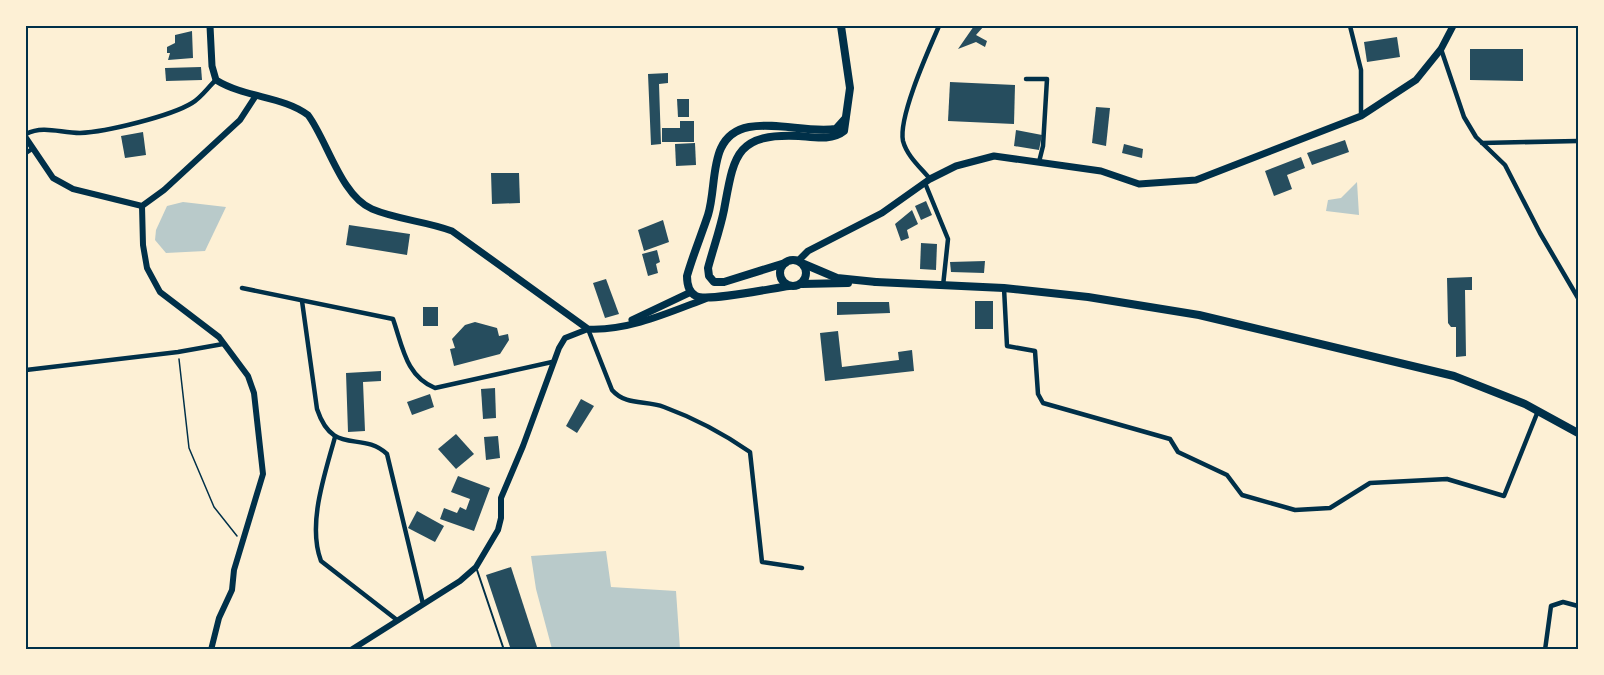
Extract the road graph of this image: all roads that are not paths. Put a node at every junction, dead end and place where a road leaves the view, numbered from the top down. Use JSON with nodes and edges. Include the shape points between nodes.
{"nodes":[{"id":1,"x":210,"y":26,"type":"edge"},
{"id":2,"x":841,"y":26,"type":"edge"},
{"id":3,"x":939,"y":26,"type":"edge"},
{"id":4,"x":1350,"y":26,"type":"edge"},
{"id":5,"x":1453,"y":26,"type":"edge"},
{"id":6,"x":1441,"y":50,"type":"junction"},
{"id":7,"x":1026,"y":79,"type":"dead end"},
{"id":8,"x":216,"y":80,"type":"junction"},
{"id":9,"x":255,"y":97,"type":"junction"},
{"id":10,"x":1361,"y":116,"type":"junction"},
{"id":11,"x":846,"y":118,"type":"junction"},
{"id":12,"x":26,"y":136,"type":"edge"},
{"id":13,"x":1578,"y":141,"type":"edge"},
{"id":14,"x":1482,"y":143,"type":"junction"},
{"id":15,"x":32,"y":149,"type":"junction"},
{"id":16,"x":26,"y":153,"type":"edge"},
{"id":17,"x":1039,"y":162,"type":"junction"},
{"id":18,"x":927,"y":180,"type":"junction"},
{"id":19,"x":142,"y":206,"type":"junction"},
{"id":20,"x":800,"y":262,"type":"junction"},
{"id":21,"x":785,"y":263,"type":"junction"},
{"id":22,"x":876,"y":282,"type":"junction"},
{"id":23,"x":802,"y":284,"type":"junction"},
{"id":24,"x":789,"y":286,"type":"junction"},
{"id":25,"x":943,"y":286,"type":"junction"},
{"id":26,"x":242,"y":288,"type":"dead end"},
{"id":27,"x":1004,"y":288,"type":"junction"},
{"id":28,"x":691,"y":292,"type":"junction"},
{"id":29,"x":1578,"y":298,"type":"edge"},
{"id":30,"x":705,"y":299,"type":"junction"},
{"id":31,"x":302,"y":301,"type":"junction"},
{"id":32,"x":625,"y":325,"type":"junction"},
{"id":33,"x":588,"y":329,"type":"junction"},
{"id":34,"x":223,"y":344,"type":"junction"},
{"id":35,"x":552,"y":362,"type":"junction"},
{"id":36,"x":26,"y":370,"type":"edge"},
{"id":37,"x":1538,"y":411,"type":"junction"},
{"id":38,"x":1578,"y":433,"type":"edge"},
{"id":39,"x":335,"y":437,"type":"junction"},
{"id":40,"x":476,"y":567,"type":"junction"},
{"id":41,"x":802,"y":568,"type":"dead end"},
{"id":42,"x":423,"y":604,"type":"junction"},
{"id":43,"x":1578,"y":606,"type":"edge"},
{"id":44,"x":397,"y":620,"type":"junction"},
{"id":45,"x":211,"y":650,"type":"edge"},
{"id":46,"x":351,"y":650,"type":"edge"},
{"id":47,"x":504,"y":650,"type":"edge"},
{"id":48,"x":1545,"y":650,"type":"edge"}],
"edges":[{"from":1,"to":8,"type":"main road"},
{"from":2,"to":11,"type":"main road","via":[[850,88]]},
{"from":3,"to":18,"type":"street","via":[[902,130],[908,154]]},
{"from":4,"to":10,"type":"street","via":[[1361,70]]},
{"from":5,"to":6,"type":"main road"},
{"from":6,"to":10,"type":"main road","via":[[1416,80]]},
{"from":6,"to":14,"type":"street","via":[[1464,117]]},
{"from":7,"to":17,"type":"street","via":[[1047,79]]},
{"from":8,"to":9,"type":"main road"},
{"from":8,"to":12,"type":"street","via":[[194,102],[150,118],[106,130],[36,130]]},
{"from":9,"to":19,"type":"street","via":[[240,120]]},
{"from":9,"to":33,"type":"main road","via":[[298,107],[308,114],[343,180],[369,208],[452,231]]},
{"from":10,"to":17,"type":"main road","via":[[1196,180],[1174,184],[1139,184],[1101,171]]},
{"from":11,"to":21,"type":"main road","via":[[840,135],[759,139],[747,144],[736,157],[709,276],[714,282],[724,282]]},
{"from":11,"to":28,"type":"main road","via":[[836,129],[751,127],[734,131],[724,141],[717,156],[709,212],[687,276]]},
{"from":12,"to":15,"type":"street"},
{"from":13,"to":14,"type":"street"},
{"from":14,"to":29,"type":"street","via":[[1505,165]]},
{"from":15,"to":16,"type":"street"},
{"from":15,"to":19,"type":"street","via":[[53,178],[73,189]]},
{"from":17,"to":18,"type":"main road","via":[[994,156],[956,166]]},
{"from":18,"to":20,"type":"main road","via":[[882,213],[808,251]]},
{"from":18,"to":25,"type":"street","via":[[948,239]]},
{"from":19,"to":34,"type":"street","via":[[147,268],[160,292]]},
{"from":20,"to":21,"type":"main road"},
{"from":20,"to":22,"type":"main road","via":[[837,278]]},
{"from":20,"to":23,"type":"main road","via":[[807,273]]},
{"from":21,"to":24,"type":"main road","via":[[780,276]]},
{"from":22,"to":23,"type":"main road"},
{"from":22,"to":25,"type":"main road"},
{"from":23,"to":24,"type":"main road"},
{"from":24,"to":30,"type":"main road"},
{"from":25,"to":27,"type":"main road"},
{"from":26,"to":31,"type":"street"},
{"from":27,"to":37,"type":"main road","via":[[1199,315],[1313,340],[1454,375]]},
{"from":27,"to":37,"type":"street","via":[[1007,346],[1035,351],[1038,394],[1043,403],[1170,439],[1178,452],[1227,475],[1242,495],[1295,510],[1330,508],[1370,483],[1447,479],[1504,496]]},
{"from":28,"to":30,"type":"main road"},
{"from":28,"to":32,"type":"main road"},
{"from":30,"to":32,"type":"main road"},
{"from":31,"to":35,"type":"street","via":[[393,319],[412,373],[420,382],[435,388]]},
{"from":31,"to":39,"type":"street","via":[[317,409],[322,423]]},
{"from":32,"to":33,"type":"main road","via":[[607,330]]},
{"from":33,"to":35,"type":"street","via":[[565,338]]},
{"from":33,"to":41,"type":"street","via":[[618,397],[680,413],[750,452],[762,562]]},
{"from":34,"to":36,"type":"street"},
{"from":34,"to":45,"type":"street","via":[[248,376],[254,393],[263,474],[234,570],[232,590],[219,618]]},
{"from":35,"to":40,"type":"street","via":[[501,498],[498,530]]},
{"from":37,"to":38,"type":"main road"},
{"from":39,"to":42,"type":"street","via":[[379,447],[387,454]]},
{"from":39,"to":44,"type":"street","via":[[318,517],[316,548],[321,561]]},
{"from":40,"to":42,"type":"street"},
{"from":40,"to":47,"type":"lane"},
{"from":42,"to":44,"type":"street"},
{"from":43,"to":48,"type":"street","via":[[1563,602],[1551,606]]},
{"from":44,"to":46,"type":"street"}]}
